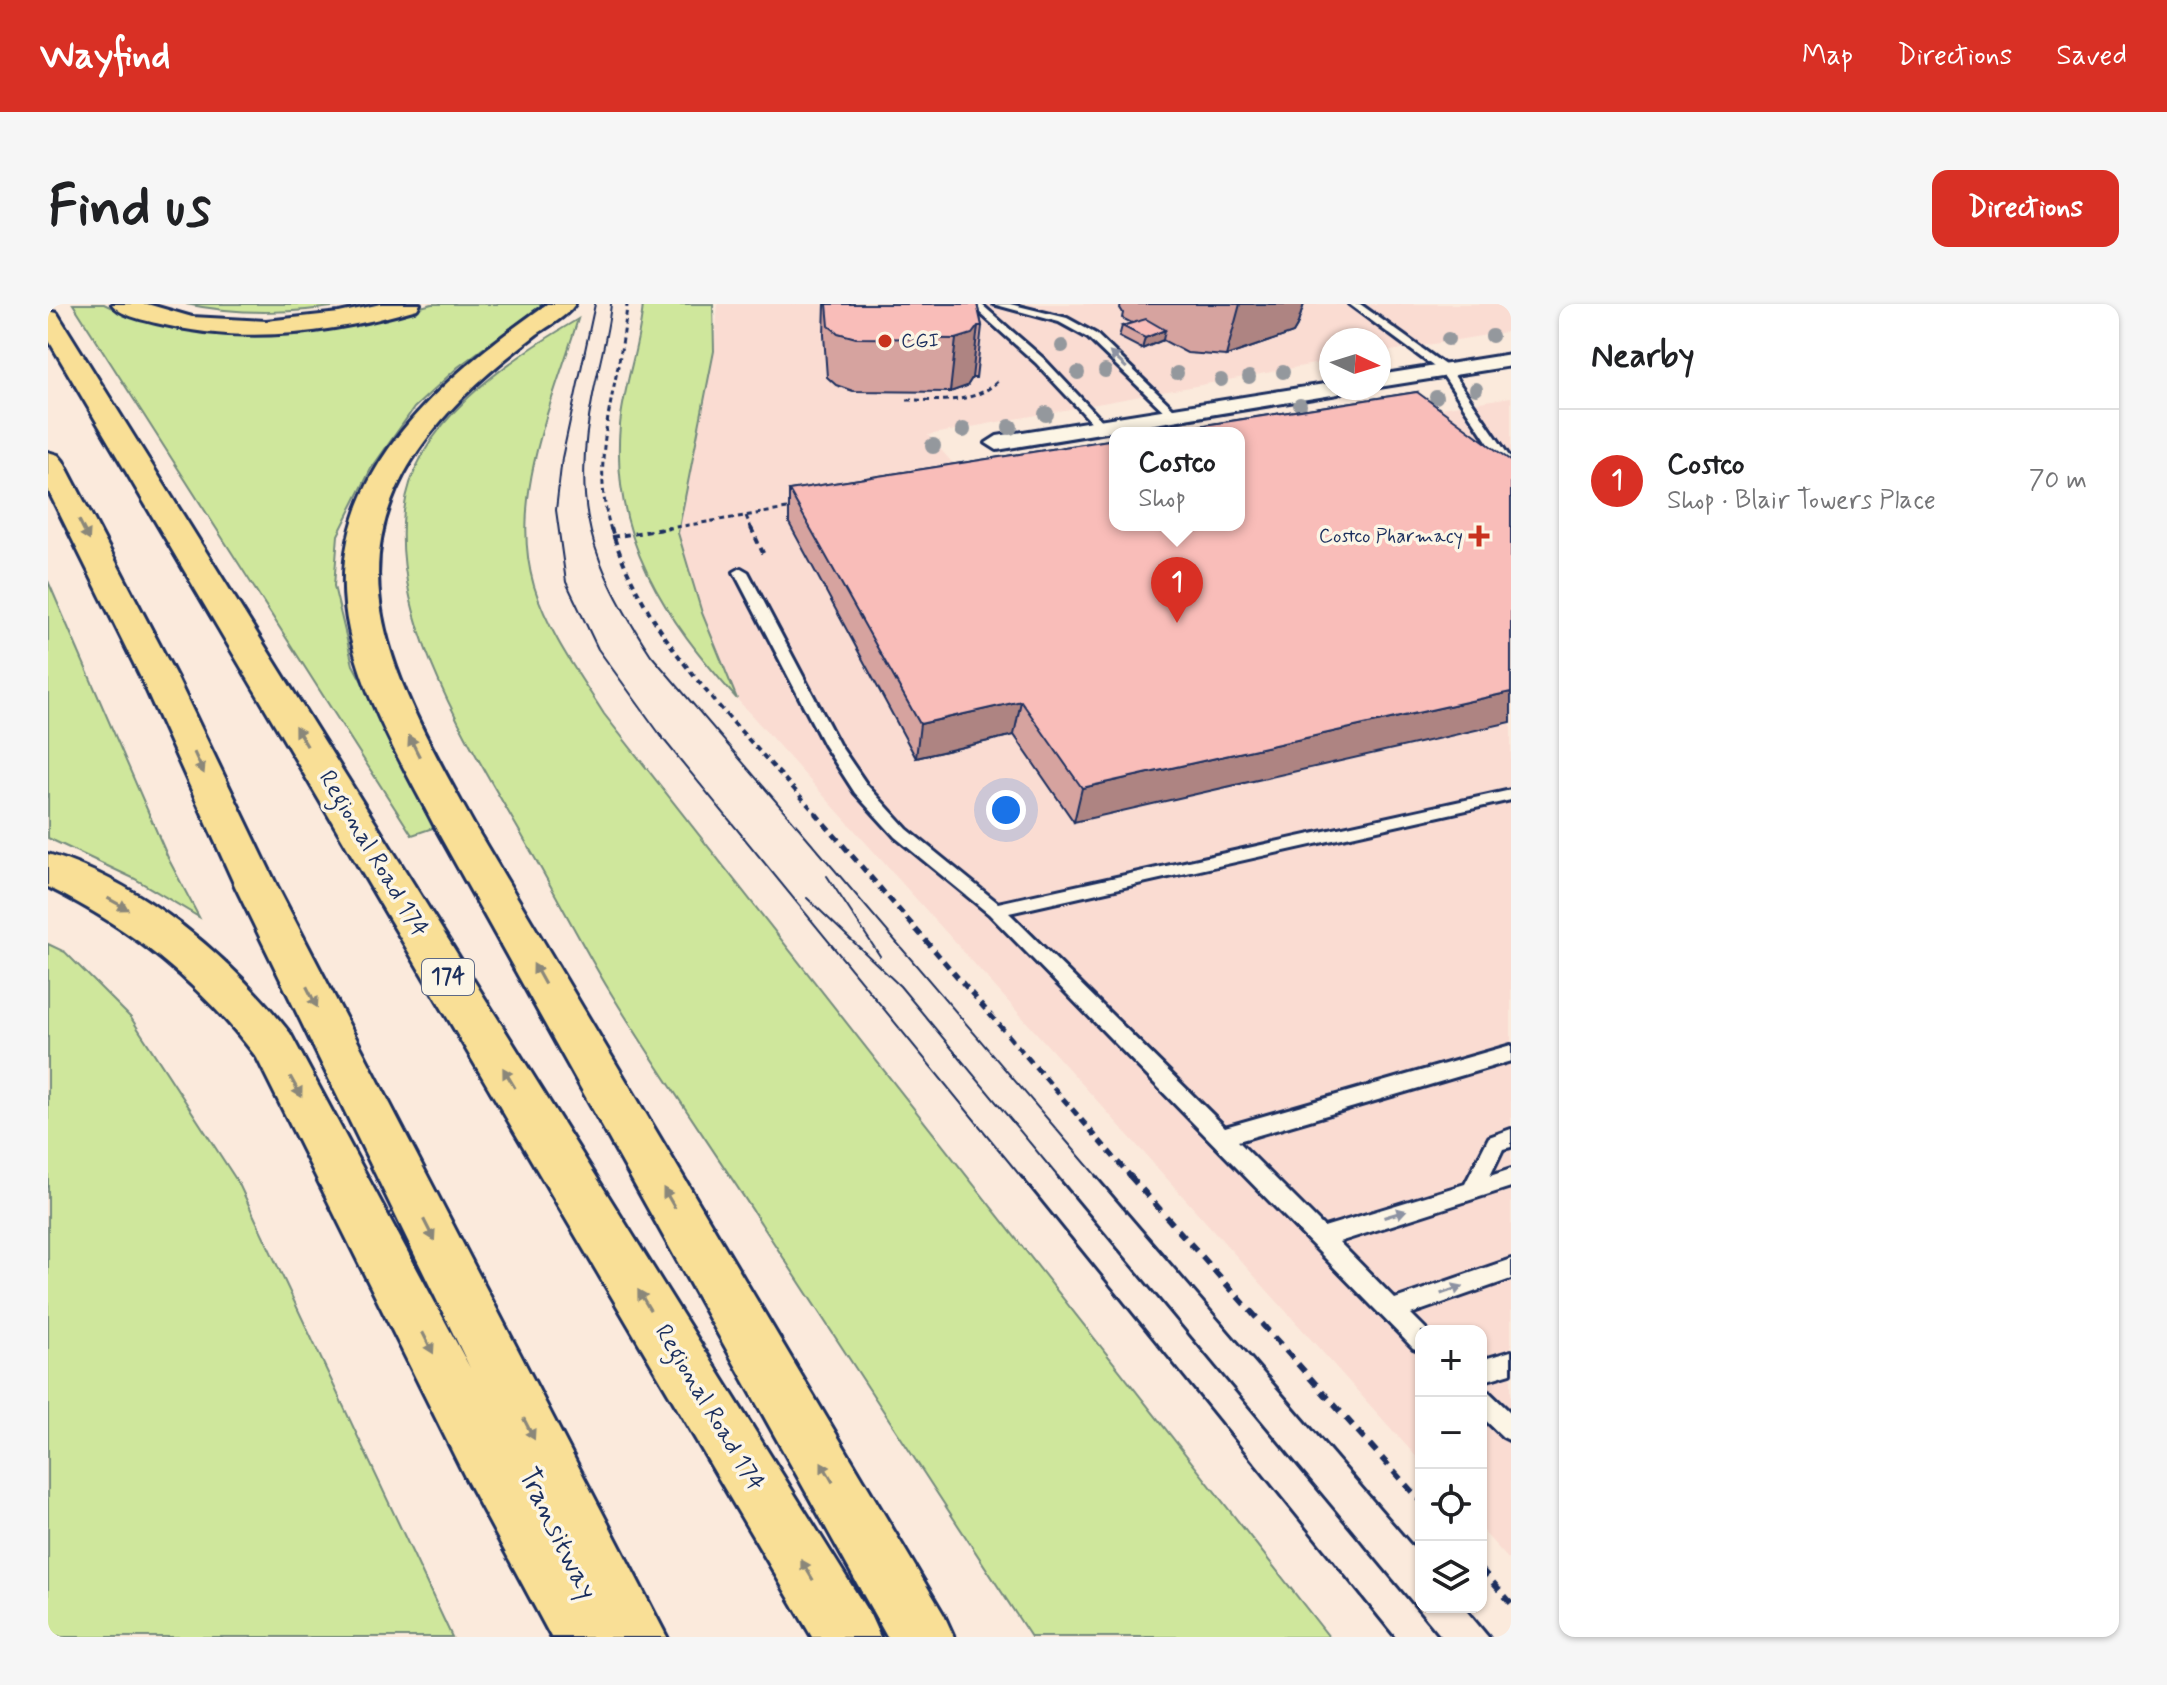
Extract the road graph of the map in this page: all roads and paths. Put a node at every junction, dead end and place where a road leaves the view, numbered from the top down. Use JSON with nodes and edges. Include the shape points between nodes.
{"nodes":[{"id":1,"x":124,"y":304,"type":"edge"},
{"id":2,"x":408,"y":304,"type":"edge"},
{"id":3,"x":627,"y":304,"type":"edge"},
{"id":4,"x":975,"y":304,"type":"edge"},
{"id":5,"x":998,"y":304,"type":"edge"},
{"id":6,"x":1354,"y":304,"type":"edge"},
{"id":7,"x":553,"y":311,"type":"edge"},
{"id":8,"x":48,"y":318,"type":"edge"},
{"id":9,"x":1511,"y":360,"type":"edge"},
{"id":10,"x":1445,"y":370,"type":"junction"},
{"id":11,"x":1391,"y":379,"type":"edge"},
{"id":12,"x":998,"y":381,"type":"dead end"},
{"id":13,"x":1319,"y":391,"type":"edge"},
{"id":14,"x":907,"y":400,"type":"dead end"},
{"id":15,"x":1174,"y":415,"type":"junction"},
{"id":16,"x":1102,"y":427,"type":"junction"},
{"id":17,"x":997,"y":443,"type":"dead end"},
{"id":18,"x":48,"y":461,"type":"edge"},
{"id":19,"x":1511,"y":468,"type":"edge"},
{"id":20,"x":806,"y":506,"type":"edge"},
{"id":21,"x":612,"y":537,"type":"junction"},
{"id":22,"x":741,"y":572,"type":"dead end"},
{"id":23,"x":1511,"y":795,"type":"edge"},
{"id":24,"x":48,"y":869,"type":"edge"},
{"id":25,"x":995,"y":910,"type":"junction"},
{"id":26,"x":1511,"y":1053,"type":"edge"},
{"id":27,"x":1221,"y":1137,"type":"junction"},
{"id":28,"x":1511,"y":1138,"type":"edge"},
{"id":29,"x":1511,"y":1178,"type":"edge"},
{"id":30,"x":1472,"y":1190,"type":"junction"},
{"id":31,"x":1321,"y":1238,"type":"junction"},
{"id":32,"x":1511,"y":1269,"type":"edge"},
{"id":33,"x":1393,"y":1310,"type":"junction"},
{"id":34,"x":1415,"y":1334,"type":"edge"},
{"id":35,"x":1511,"y":1362,"type":"edge"},
{"id":36,"x":1487,"y":1369,"type":"edge"},
{"id":37,"x":1487,"y":1406,"type":"edge"},
{"id":38,"x":1511,"y":1429,"type":"edge"},
{"id":39,"x":487,"y":1458,"type":"junction"},
{"id":40,"x":1415,"y":1495,"type":"edge"},
{"id":41,"x":1487,"y":1576,"type":"edge"},
{"id":42,"x":1511,"y":1603,"type":"edge"},
{"id":43,"x":573,"y":1637,"type":"edge"},
{"id":44,"x":585,"y":1637,"type":"edge"},
{"id":45,"x":635,"y":1637,"type":"edge"},
{"id":46,"x":848,"y":1637,"type":"edge"},
{"id":47,"x":922,"y":1637,"type":"edge"}],
"edges":[{"from":1,"to":2,"type":"highway","via":[[198,324],[256,327],[345,319]]},
{"from":3,"to":21,"type":"path","via":[[601,455]]},
{"from":4,"to":16,"type":"lane","via":[[1040,361]]},
{"from":15,"to":5,"type":"lane","one_way":true,"via":[[1092,336],[1063,320]]},
{"from":6,"to":10,"type":"lane"},
{"from":47,"to":7,"type":"highway","one_way":true,"via":[[501,906],[397,713],[371,650],[363,619],[361,559],[379,490],[402,448],[443,398]]},
{"from":46,"to":8,"type":"highway","name":"Regional Road 174","number":"174","one_way":true},
{"from":9,"to":10,"type":"street"},
{"from":10,"to":11,"type":"street"},
{"from":10,"to":19,"type":"lane"},
{"from":12,"to":14,"type":"path","via":[[991,390],[963,399]]},
{"from":13,"to":15,"type":"street"},
{"from":15,"to":16,"type":"street"},
{"from":16,"to":17,"type":"street"},
{"from":18,"to":45,"type":"highway","one_way":true},
{"from":20,"to":21,"type":"path"},
{"from":21,"to":40,"type":"path","via":[[641,604],[686,665]]},
{"from":22,"to":25,"type":"lane","via":[[832,745],[861,789],[901,833]]},
{"from":23,"to":25,"type":"lane"},
{"from":24,"to":39,"type":"highway","one_way":true,"via":[[165,933],[243,1004],[305,1103]]},
{"from":25,"to":27,"type":"lane"},
{"from":26,"to":27,"type":"lane"},
{"from":27,"to":31,"type":"lane"},
{"from":28,"to":30,"type":"lane","via":[[1496,1143]]},
{"from":29,"to":30,"type":"lane"},
{"from":31,"to":30,"type":"lane","one_way":true},
{"from":31,"to":33,"type":"lane"},
{"from":33,"to":32,"type":"lane","one_way":true},
{"from":33,"to":34,"type":"lane"},
{"from":35,"to":36,"type":"lane"},
{"from":37,"to":38,"type":"lane"},
{"from":39,"to":43,"type":"lane","name":"Transitway"},
{"from":39,"to":44,"type":"highway"},
{"from":41,"to":42,"type":"path"}]}
